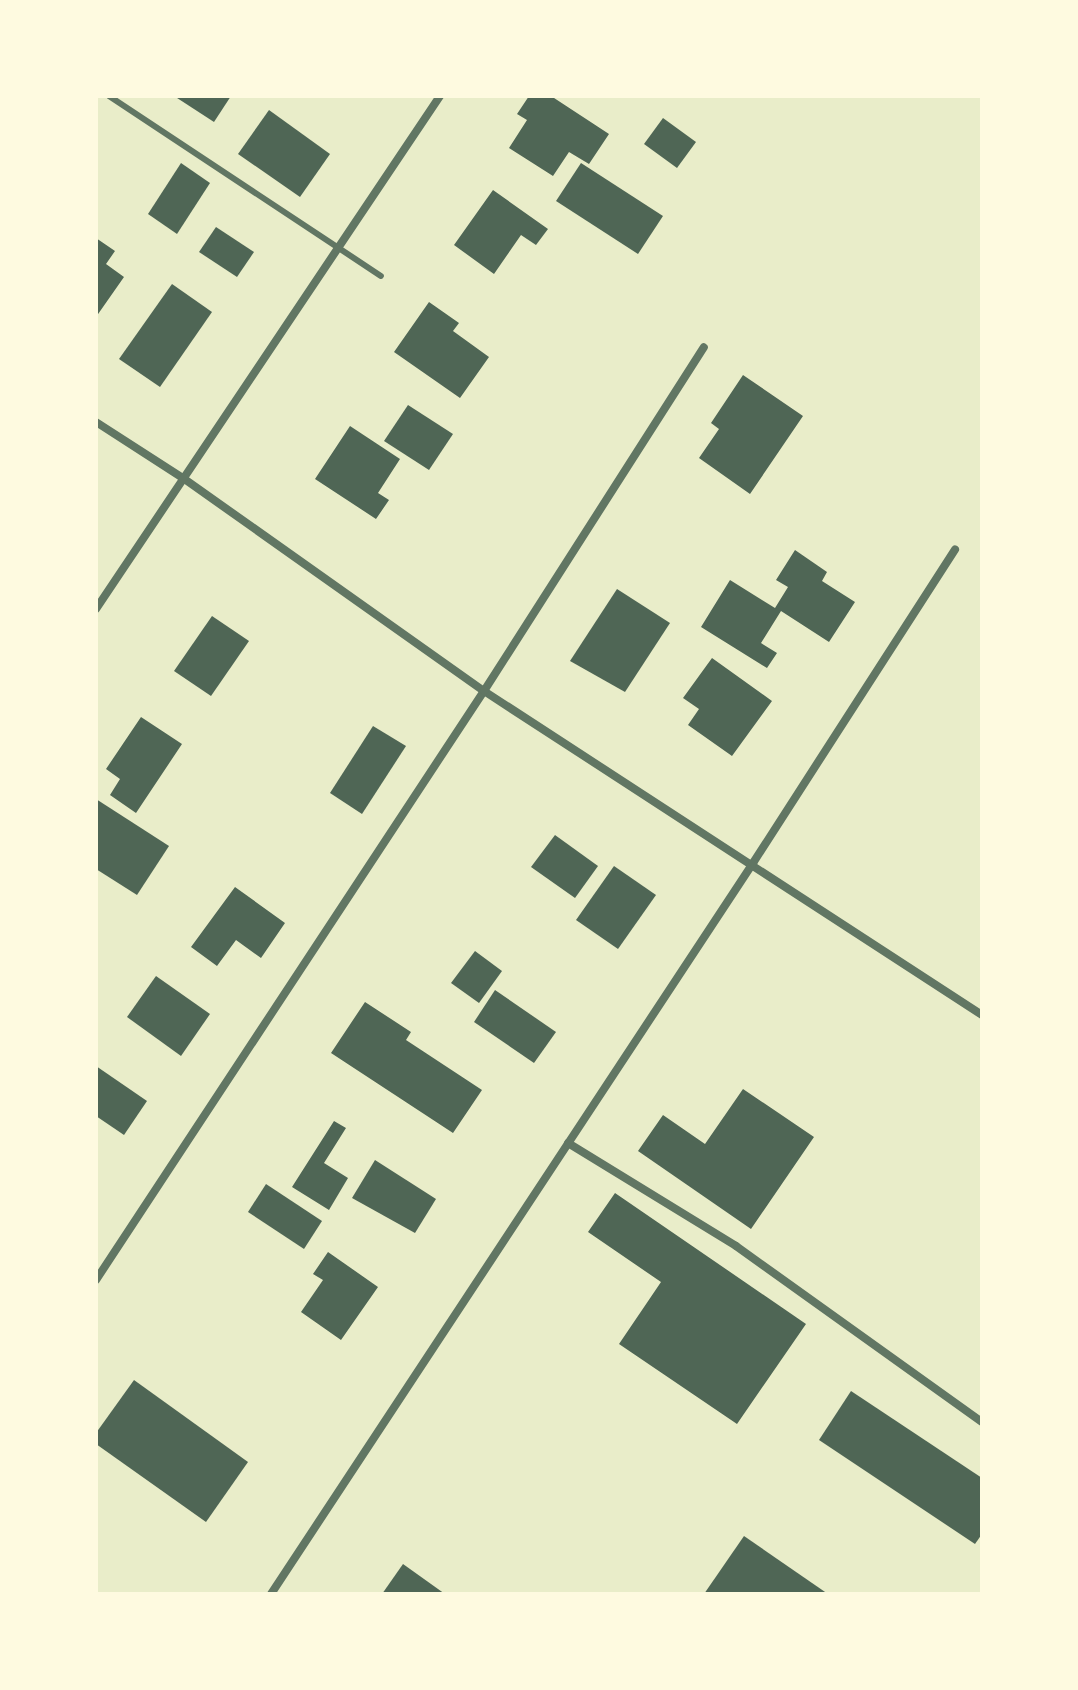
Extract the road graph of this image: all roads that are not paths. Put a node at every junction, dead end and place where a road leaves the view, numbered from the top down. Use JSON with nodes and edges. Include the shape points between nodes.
{"nodes":[{"id":1,"x":109,"y":96,"type":"edge"},
{"id":2,"x":440,"y":96,"type":"edge"},
{"id":3,"x":338,"y":247,"type":"junction"},
{"id":4,"x":381,"y":276,"type":"dead end"},
{"id":5,"x":704,"y":347,"type":"dead end"},
{"id":6,"x":96,"y":422,"type":"edge"},
{"id":7,"x":183,"y":478,"type":"junction"},
{"id":8,"x":955,"y":549,"type":"dead end"},
{"id":9,"x":96,"y":609,"type":"edge"},
{"id":10,"x":484,"y":691,"type":"junction"},
{"id":11,"x":753,"y":863,"type":"junction"},
{"id":12,"x":982,"y":1015,"type":"edge"},
{"id":13,"x":568,"y":1143,"type":"junction"},
{"id":14,"x":96,"y":1280,"type":"edge"},
{"id":15,"x":982,"y":1422,"type":"edge"},
{"id":16,"x":271,"y":1594,"type":"edge"}],
"edges":[{"from":1,"to":3,"type":"lane"},
{"from":2,"to":3,"type":"street"},
{"from":3,"to":4,"type":"lane"},
{"from":3,"to":7,"type":"street"},
{"from":5,"to":10,"type":"street"},
{"from":6,"to":7,"type":"street"},
{"from":7,"to":9,"type":"street"},
{"from":7,"to":10,"type":"street"},
{"from":8,"to":11,"type":"street"},
{"from":10,"to":11,"type":"street"},
{"from":10,"to":14,"type":"street"},
{"from":11,"to":12,"type":"street"},
{"from":11,"to":13,"type":"street"},
{"from":13,"to":15,"type":"street","via":[[736,1246]]},
{"from":13,"to":16,"type":"street"}]}
